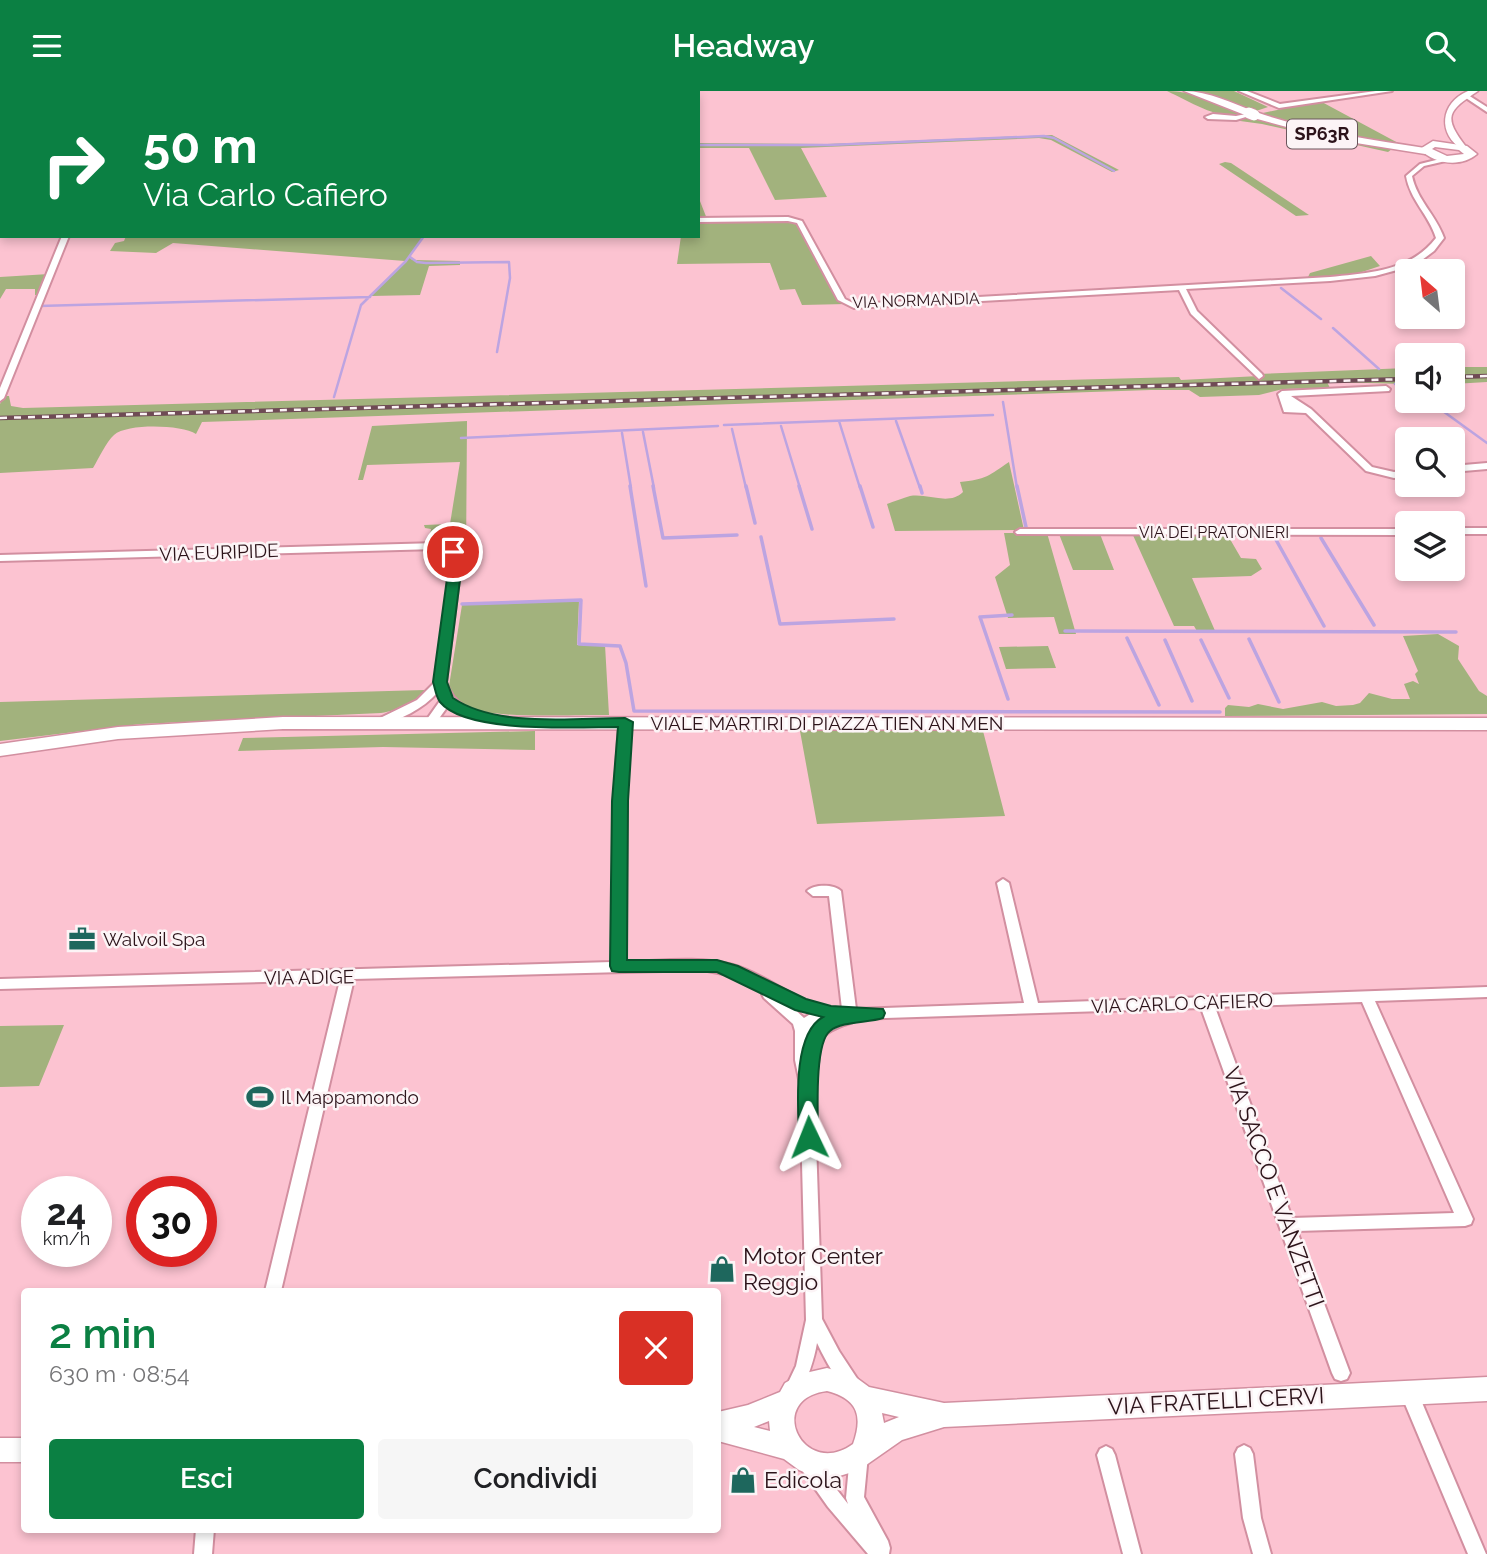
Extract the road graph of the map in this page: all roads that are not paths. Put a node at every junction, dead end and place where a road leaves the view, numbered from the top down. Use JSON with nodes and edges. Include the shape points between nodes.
{"nodes":[{"id":1,"x":1189,"y":91,"type":"edge"},
{"id":2,"x":1242,"y":91,"type":"edge"},
{"id":3,"x":1389,"y":91,"type":"edge"},
{"id":4,"x":1471,"y":94,"type":"edge"},
{"id":5,"x":1275,"y":105,"type":"junction"},
{"id":6,"x":1487,"y":110,"type":"edge"},
{"id":7,"x":1251,"y":114,"type":"junction"},
{"id":8,"x":1208,"y":117,"type":"dead end"},
{"id":9,"x":1450,"y":135,"type":"junction"},
{"id":10,"x":1439,"y":144,"type":"junction"},
{"id":11,"x":1472,"y":152,"type":"junction"},
{"id":12,"x":1425,"y":154,"type":"junction"},
{"id":13,"x":700,"y":219,"type":"edge"},
{"id":14,"x":65,"y":238,"type":"edge"},
{"id":15,"x":1182,"y":289,"type":"junction"},
{"id":16,"x":1259,"y":376,"type":"dead end"},
{"id":17,"x":1386,"y":390,"type":"dead end"},
{"id":18,"x":0,"y":398,"type":"edge"},
{"id":19,"x":1487,"y":465,"type":"edge"},
{"id":20,"x":1465,"y":468,"type":"edge"},
{"id":21,"x":1395,"y":473,"type":"edge"},
{"id":22,"x":1465,"y":531,"type":"edge"},
{"id":23,"x":1487,"y":531,"type":"edge"},
{"id":24,"x":1020,"y":532,"type":"dead end"},
{"id":25,"x":1395,"y":532,"type":"edge"},
{"id":26,"x":0,"y":558,"type":"edge"},
{"id":27,"x":440,"y":682,"type":"junction"},
{"id":28,"x":427,"y":700,"type":"junction"},
{"id":29,"x":446,"y":700,"type":"junction"},
{"id":30,"x":376,"y":722,"type":"junction"},
{"id":31,"x":431,"y":722,"type":"junction"},
{"id":32,"x":510,"y":722,"type":"junction"},
{"id":33,"x":625,"y":722,"type":"junction"},
{"id":34,"x":1487,"y":724,"type":"edge"},
{"id":35,"x":9,"y":749,"type":"edge"},
{"id":36,"x":0,"y":758,"type":"edge"},
{"id":37,"x":1003,"y":883,"type":"dead end"},
{"id":38,"x":813,"y":891,"type":"dead end"},
{"id":39,"x":619,"y":966,"type":"junction"},
{"id":40,"x":348,"y":976,"type":"junction"},
{"id":41,"x":0,"y":984,"type":"edge"},
{"id":42,"x":764,"y":988,"type":"junction"},
{"id":43,"x":1487,"y":992,"type":"edge"},
{"id":44,"x":1366,"y":996,"type":"junction"},
{"id":45,"x":1206,"y":1002,"type":"junction"},
{"id":46,"x":1032,"y":1008,"type":"junction"},
{"id":47,"x":831,"y":1012,"type":"junction"},
{"id":48,"x":849,"y":1012,"type":"junction"},
{"id":49,"x":876,"y":1013,"type":"junction"},
{"id":50,"x":802,"y":1031,"type":"junction"},
{"id":51,"x":807,"y":1084,"type":"junction"},
{"id":52,"x":1288,"y":1225,"type":"junction"},
{"id":53,"x":274,"y":1288,"type":"edge"},
{"id":54,"x":814,"y":1320,"type":"junction"},
{"id":55,"x":1340,"y":1373,"type":"dead end"},
{"id":56,"x":1487,"y":1389,"type":"edge"},
{"id":57,"x":1409,"y":1392,"type":"junction"},
{"id":58,"x":859,"y":1393,"type":"junction"},
{"id":59,"x":789,"y":1397,"type":"junction"},
{"id":60,"x":944,"y":1415,"type":"junction"},
{"id":61,"x":721,"y":1425,"type":"edge"},
{"id":62,"x":721,"y":1427,"type":"edge"},
{"id":63,"x":0,"y":1450,"type":"edge"},
{"id":64,"x":21,"y":1450,"type":"edge"},
{"id":65,"x":862,"y":1453,"type":"junction"},
{"id":66,"x":797,"y":1454,"type":"junction"},
{"id":67,"x":1244,"y":1454,"type":"dead end"},
{"id":68,"x":1106,"y":1455,"type":"dead end"},
{"id":69,"x":205,"y":1533,"type":"edge"},
{"id":70,"x":203,"y":1554,"type":"edge"},
{"id":71,"x":883,"y":1554,"type":"edge"},
{"id":72,"x":1132,"y":1554,"type":"edge"},
{"id":73,"x":1262,"y":1554,"type":"edge"},
{"id":74,"x":1477,"y":1554,"type":"edge"}],
"edges":[{"from":1,"to":7,"type":"main road","number":"SP63R"},
{"from":2,"to":5,"type":"street"},
{"from":3,"to":5,"type":"street"},
{"from":4,"to":6,"type":"street"},
{"from":4,"to":9,"type":"street","via":[[1463,95],[1451,107]]},
{"from":5,"to":7,"type":"street"},
{"from":7,"to":8,"type":"street","via":[[1237,119]]},
{"from":7,"to":12,"type":"main road","number":"SP63R"},
{"from":9,"to":10,"type":"street"},
{"from":9,"to":11,"type":"street"},
{"from":10,"to":11,"type":"main road"},
{"from":10,"to":12,"type":"main road"},
{"from":11,"to":12,"type":"main road","via":[[1461,159]]},
{"from":12,"to":15,"type":"street","name":"VIA NORMANDIA","via":[[1409,181],[1440,238],[1420,258],[1361,275]]},
{"from":13,"to":15,"type":"street","name":"VIA NORMANDIA","via":[[800,222],[842,300],[854,306]]},
{"from":14,"to":18,"type":"street"},
{"from":15,"to":16,"type":"street","via":[[1194,312]]},
{"from":17,"to":21,"type":"street","via":[[1282,394],[1308,411],[1369,469]]},
{"from":19,"to":20,"type":"street"},
{"from":22,"to":23,"type":"street"},
{"from":24,"to":25,"type":"street","name":"VIA DEI PRATONIERI"},
{"from":26,"to":27,"type":"street","name":"VIA EURIPIDE","via":[[438,546],[453,552],[456,564]]},
{"from":27,"to":28,"type":"street"},
{"from":27,"to":29,"type":"street"},
{"from":28,"to":30,"type":"street"},
{"from":28,"to":31,"type":"street"},
{"from":29,"to":31,"type":"street"},
{"from":29,"to":32,"type":"street","via":[[467,712]]},
{"from":30,"to":31,"type":"main road","name":"VIALE MARTIRI DI PIAZZA TIEN AN MEN"},
{"from":30,"to":35,"type":"main road","name":"VIALE MARTIRI DI PIAZZA TIEN AN MEN","via":[[159,730]]},
{"from":31,"to":32,"type":"main road","name":"VIALE MARTIRI DI PIAZZA TIEN AN MEN"},
{"from":32,"to":33,"type":"main road","name":"VIALE MARTIRI DI PIAZZA TIEN AN MEN"},
{"from":33,"to":34,"type":"main road","name":"VIALE MARTIRI DI PIAZZA TIEN AN MEN"},
{"from":33,"to":39,"type":"street"},
{"from":35,"to":36,"type":"street"},
{"from":37,"to":46,"type":"street"},
{"from":38,"to":48,"type":"street","via":[[835,891]]},
{"from":39,"to":40,"type":"street","name":"VIA ADIGE"},
{"from":39,"to":42,"type":"street","name":"VIA ADIGE","via":[[717,966]]},
{"from":40,"to":41,"type":"street","name":"VIA ADIGE"},
{"from":40,"to":53,"type":"street"},
{"from":42,"to":47,"type":"street","name":"VIA ADIGE"},
{"from":42,"to":50,"type":"street","name":"VIA ADIGE","via":[[799,1021]]},
{"from":43,"to":44,"type":"street","name":"VIA CARLO CAFIERO"},
{"from":44,"to":45,"type":"street","name":"VIA CARLO CAFIERO"},
{"from":44,"to":52,"type":"street","via":[[1465,1219]]},
{"from":45,"to":46,"type":"street","name":"VIA CARLO CAFIERO"},
{"from":45,"to":52,"type":"street","name":"VIA SACCO E VANZETTI"},
{"from":46,"to":49,"type":"street","name":"VIA CARLO CAFIERO"},
{"from":47,"to":48,"type":"street","name":"VIA CARLO CAFIERO"},
{"from":47,"to":50,"type":"street","via":[[813,1017]]},
{"from":48,"to":49,"type":"street","name":"VIA CARLO CAFIERO"},
{"from":49,"to":51,"type":"street","name":"VIA CARLO CAFIERO","via":[[831,1022],[818,1030]]},
{"from":50,"to":51,"type":"street","name":"VIA CARLO CAFIERO"},
{"from":51,"to":54,"type":"street","name":"VIA CARLO CAFIERO"},
{"from":52,"to":55,"type":"street","name":"VIA SACCO E VANZETTI"},
{"from":54,"to":58,"type":"street","name":"VIA CARLO CAFIERO","via":[[832,1357]]},
{"from":54,"to":59,"type":"street","name":"VIA CARLO CAFIERO","via":[[804,1366]]},
{"from":56,"to":57,"type":"main road","name":"VIA FRATELLI CERVI"},
{"from":57,"to":60,"type":"main road","name":"VIA FRATELLI CERVI"},
{"from":57,"to":74,"type":"street"},
{"from":58,"to":59,"type":"main road","name":"VIA FRATELLI CERVI","via":[[829,1379],[802,1385]]},
{"from":58,"to":60,"type":"main road","name":"VIA FRATELLI CERVI"},
{"from":58,"to":65,"type":"main road","via":[[869,1406],[873,1429]]},
{"from":59,"to":61,"type":"main road","name":"VIA FRATELLI CERVI"},
{"from":59,"to":66,"type":"main road","via":[[781,1425]]},
{"from":60,"to":65,"type":"main road","name":"VIA FRATELLI CERVI","via":[[899,1429]]},
{"from":62,"to":66,"type":"main road","name":"VIA FRATELLI CERVI"},
{"from":63,"to":64,"type":"main road"},
{"from":65,"to":66,"type":"main road","name":"VIA FRATELLI CERVI","via":[[832,1466]]},
{"from":65,"to":71,"type":"street","via":[[855,1498]]},
{"from":66,"to":71,"type":"street"},
{"from":67,"to":73,"type":"street"},
{"from":68,"to":72,"type":"street"},
{"from":69,"to":70,"type":"street"}]}
